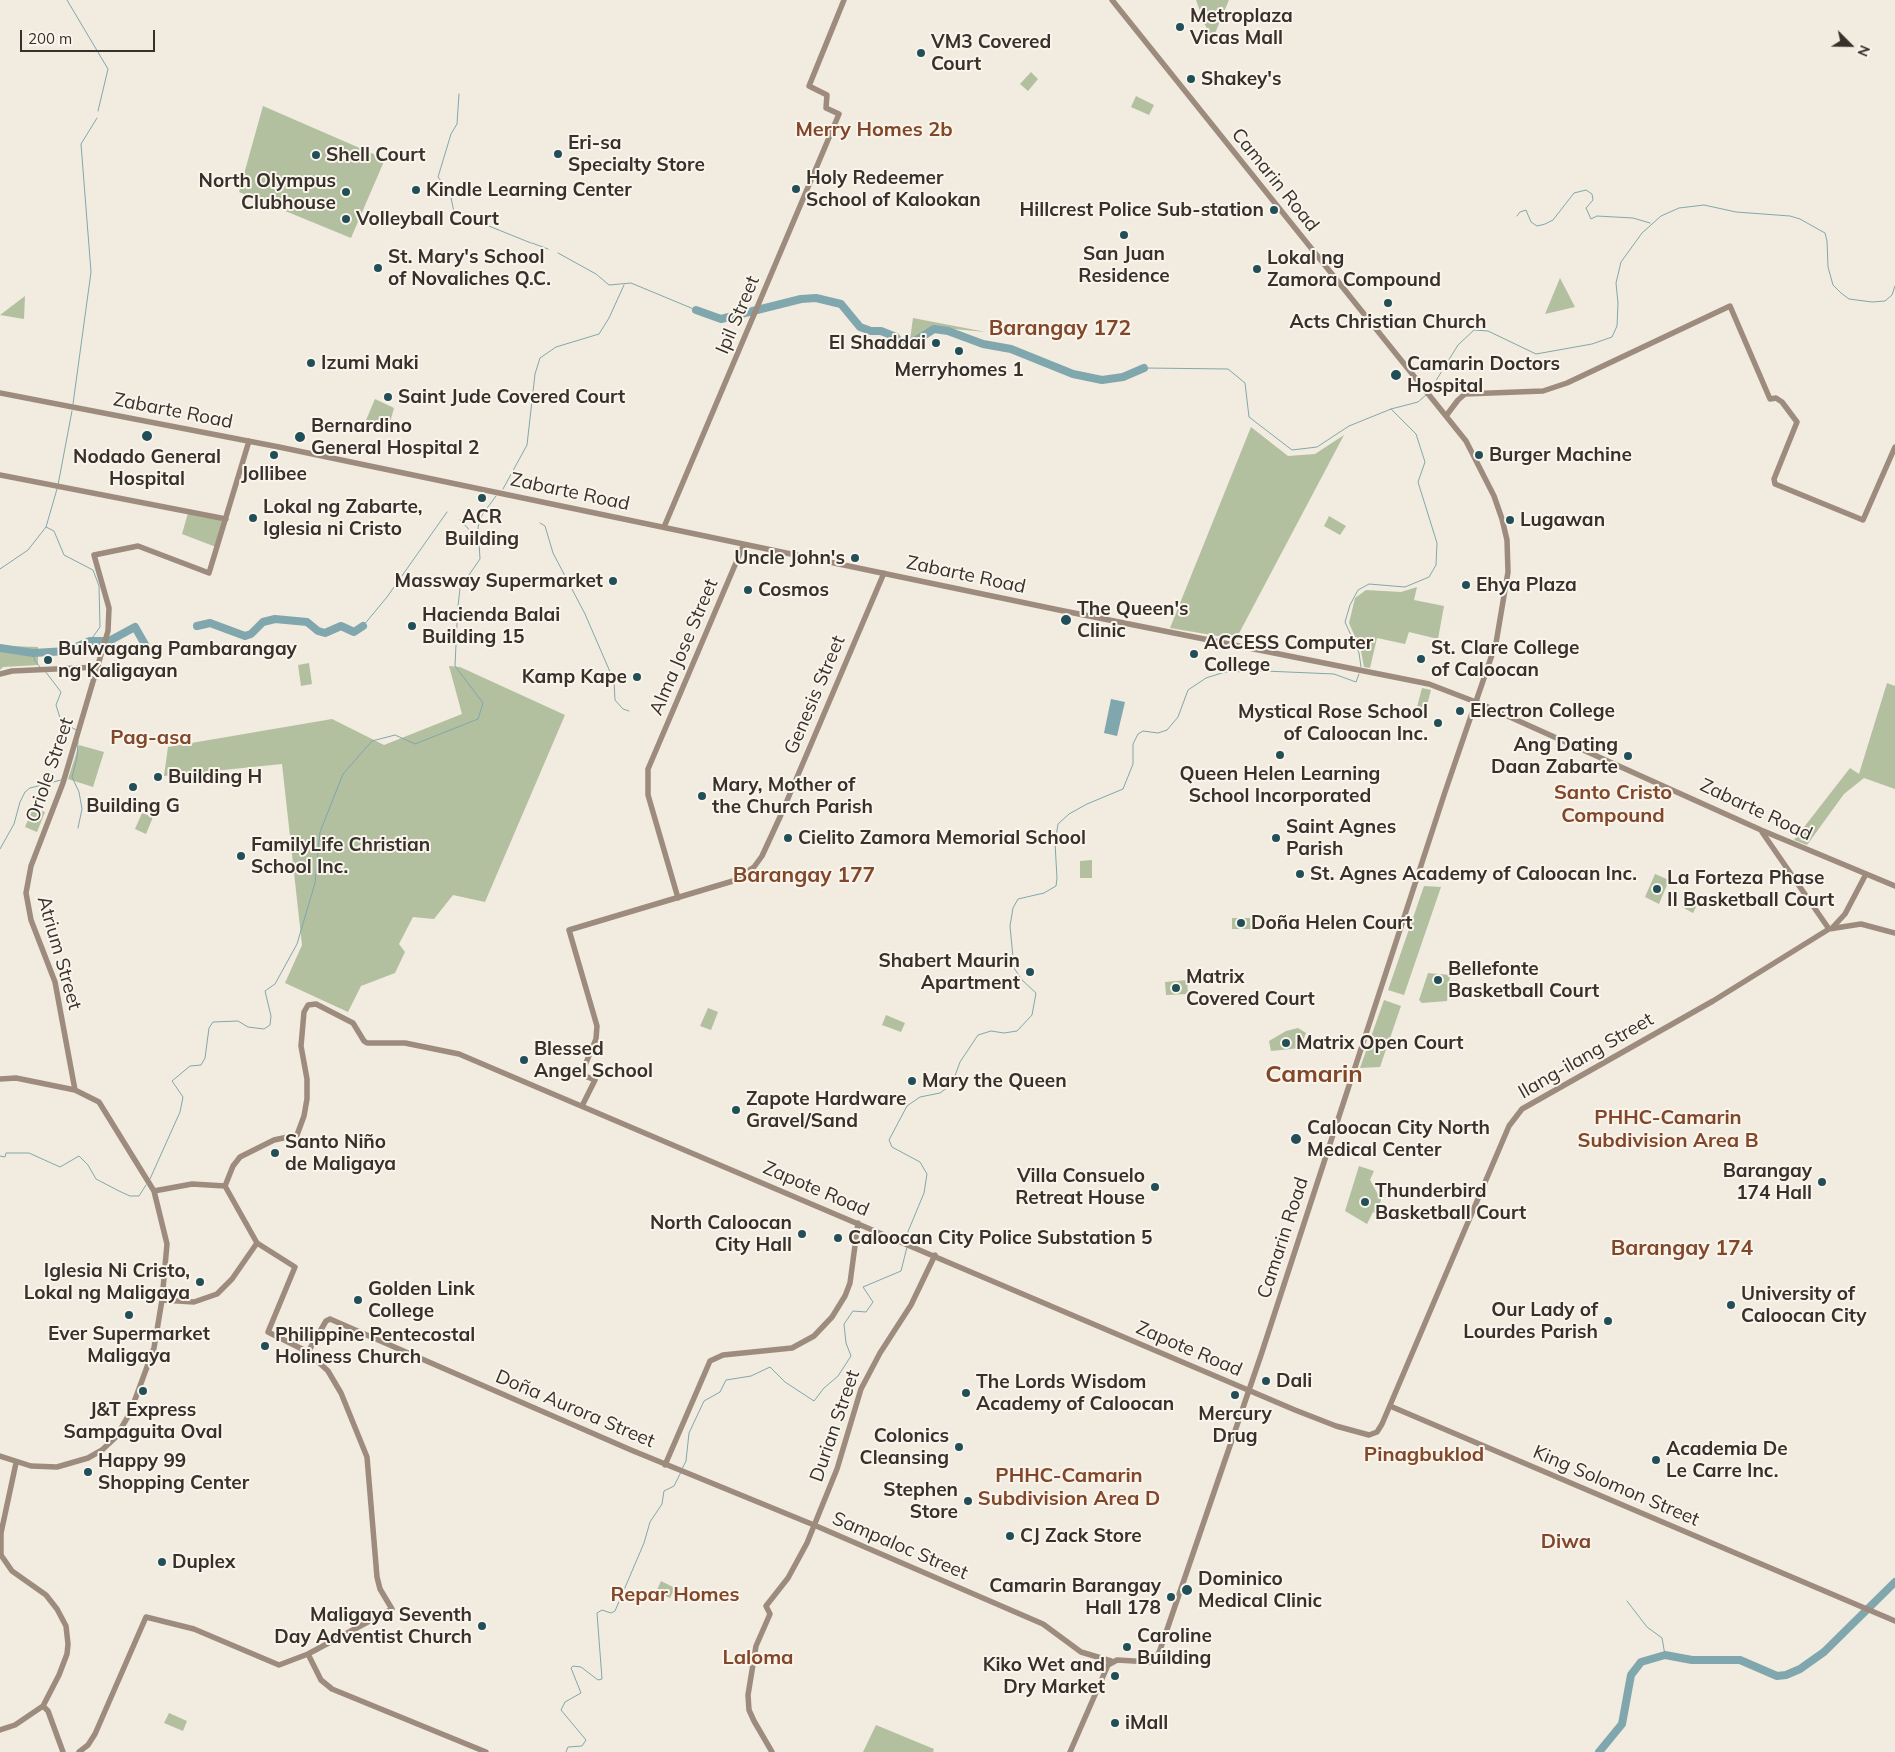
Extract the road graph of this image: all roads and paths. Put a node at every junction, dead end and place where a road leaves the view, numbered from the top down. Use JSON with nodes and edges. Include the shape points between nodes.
{"nodes":[{"id":1,"x":844,"y":0,"type":"edge"},
{"id":2,"x":1112,"y":0,"type":"edge"},
{"id":3,"x":0,"y":393,"type":"edge"},
{"id":4,"x":1446,"y":416,"type":"junction"},
{"id":5,"x":249,"y":441,"type":"junction"},
{"id":6,"x":1895,"y":447,"type":"edge"},
{"id":7,"x":0,"y":475,"type":"edge"},
{"id":8,"x":226,"y":519,"type":"junction"},
{"id":9,"x":664,"y":527,"type":"junction"},
{"id":10,"x":744,"y":544,"type":"junction"},
{"id":11,"x":884,"y":573,"type":"junction"},
{"id":12,"x":99,"y":667,"type":"junction"},
{"id":13,"x":0,"y":674,"type":"edge"},
{"id":14,"x":1475,"y":701,"type":"junction"},
{"id":15,"x":1761,"y":830,"type":"junction"},
{"id":16,"x":1866,"y":874,"type":"junction"},
{"id":17,"x":27,"y":883,"type":"joint"},
{"id":18,"x":1895,"y":886,"type":"edge"},
{"id":19,"x":678,"y":898,"type":"junction"},
{"id":20,"x":1845,"y":914,"type":"junction"},
{"id":21,"x":1845,"y":926,"type":"junction"},
{"id":22,"x":1831,"y":928,"type":"junction"},
{"id":23,"x":1895,"y":933,"type":"edge"},
{"id":24,"x":0,"y":1079,"type":"edge"},
{"id":25,"x":75,"y":1090,"type":"junction"},
{"id":26,"x":582,"y":1106,"type":"junction"},
{"id":27,"x":224,"y":1186,"type":"junction"},
{"id":28,"x":154,"y":1191,"type":"junction"},
{"id":29,"x":858,"y":1223,"type":"junction"},
{"id":30,"x":257,"y":1243,"type":"junction"},
{"id":31,"x":934,"y":1255,"type":"junction"},
{"id":32,"x":162,"y":1300,"type":"junction"},
{"id":33,"x":308,"y":1352,"type":"junction"},
{"id":34,"x":1249,"y":1391,"type":"junction"},
{"id":35,"x":1390,"y":1406,"type":"junction"},
{"id":36,"x":0,"y":1456,"type":"edge"},
{"id":37,"x":16,"y":1463,"type":"junction"},
{"id":38,"x":665,"y":1465,"type":"junction"},
{"id":39,"x":672,"y":1467,"type":"joint"},
{"id":40,"x":814,"y":1526,"type":"junction"},
{"id":41,"x":1895,"y":1621,"type":"edge"},
{"id":42,"x":308,"y":1654,"type":"junction"},
{"id":43,"x":1112,"y":1662,"type":"junction"},
{"id":44,"x":43,"y":1706,"type":"junction"},
{"id":45,"x":0,"y":1730,"type":"edge"},
{"id":46,"x":63,"y":1752,"type":"edge"},
{"id":47,"x":79,"y":1752,"type":"edge"},
{"id":48,"x":486,"y":1752,"type":"edge"},
{"id":49,"x":772,"y":1752,"type":"edge"},
{"id":50,"x":1070,"y":1752,"type":"edge"}],
"edges":[{"from":1,"to":9,"type":"street","name":"Ipil Street","via":[[809,86],[826,94],[826,108],[838,114]]},
{"from":2,"to":4,"type":"street","name":"Camarin Road"},
{"from":3,"to":5,"type":"street","name":"Zabarte Road"},
{"from":4,"to":6,"type":"street","via":[[1465,394],[1543,391],[1730,306],[1773,399],[1795,417],[1796,426],[1773,482],[1863,520]]},
{"from":4,"to":14,"type":"street","name":"Camarin Road","via":[[1476,459],[1505,529],[1508,572],[1500,621]]},
{"from":5,"to":8,"type":"street"},
{"from":5,"to":9,"type":"street","name":"Zabarte Road"},
{"from":7,"to":8,"type":"street"},
{"from":8,"to":12,"type":"street","name":"Oriole Street","via":[[209,573],[138,546],[94,555],[109,608],[106,642]]},
{"from":9,"to":10,"type":"street","name":"Zabarte Road"},
{"from":10,"to":11,"type":"street","name":"Zabarte Road"},
{"from":10,"to":19,"type":"street","name":"Alma Jose Street","via":[[650,762],[647,777],[648,795]]},
{"from":11,"to":14,"type":"street","name":"Zabarte Road","via":[[1421,682]]},
{"from":11,"to":19,"type":"street","name":"Genesis Street","via":[[762,856],[739,878]]},
{"from":12,"to":13,"type":"street"},
{"from":12,"to":17,"type":"street","name":"Oriole Street"},
{"from":14,"to":15,"type":"street","name":"Zabarte Road"},
{"from":14,"to":34,"type":"street","name":"Camarin Road"},
{"from":15,"to":16,"type":"street","name":"Zabarte Road"},
{"from":15,"to":22,"type":"street"},
{"from":16,"to":18,"type":"street","name":"Zabarte Road"},
{"from":16,"to":20,"type":"street"},
{"from":17,"to":25,"type":"street","name":"Atrium Street","via":[[27,906],[55,982]]},
{"from":19,"to":26,"type":"street","name":"Genesis Street","via":[[569,930],[597,1026],[596,1039],[583,1070],[585,1076],[595,1080]]},
{"from":20,"to":21,"type":"street"},
{"from":20,"to":22,"type":"street"},
{"from":21,"to":22,"type":"street"},
{"from":21,"to":23,"type":"street","via":[[1867,925]]},
{"from":22,"to":35,"type":"street","name":"Ilang-ilang Street","via":[[1713,1001],[1527,1105],[1516,1115]]},
{"from":24,"to":25,"type":"street","via":[[16,1078]]},
{"from":25,"to":28,"type":"street","via":[[99,1102]]},
{"from":26,"to":27,"type":"street","name":"Zapote Road","via":[[449,1051],[398,1042],[365,1042],[346,1018],[316,1004],[306,1007],[300,1046],[307,1079],[307,1098],[299,1131],[294,1137],[274,1140],[240,1157]]},
{"from":26,"to":29,"type":"street","name":"Zapote Road"},
{"from":27,"to":28,"type":"street","via":[[192,1184]]},
{"from":27,"to":30,"type":"street"},
{"from":28,"to":32,"type":"street","via":[[167,1244]]},
{"from":29,"to":31,"type":"street","name":"Zapote Road"},
{"from":29,"to":38,"type":"street","via":[[850,1282],[832,1317],[814,1336],[792,1348],[723,1355],[710,1361]]},
{"from":30,"to":32,"type":"street","via":[[232,1279],[217,1294],[194,1302]]},
{"from":30,"to":33,"type":"street","via":[[295,1267],[269,1333]]},
{"from":31,"to":34,"type":"street","name":"Zapote Road"},
{"from":31,"to":40,"type":"street","name":"Durian Street","via":[[911,1304],[861,1389],[839,1464]]},
{"from":32,"to":37,"type":"street","via":[[150,1362],[130,1414],[116,1437],[95,1454],[74,1463],[39,1467]]},
{"from":33,"to":38,"type":"street","name":"Doña Aurora Street","via":[[328,1320]]},
{"from":33,"to":42,"type":"street","via":[[335,1381],[364,1445],[377,1577],[392,1609]]},
{"from":34,"to":35,"type":"street","name":"Ilang-ilang Street","via":[[1365,1435],[1380,1429]]},
{"from":34,"to":43,"type":"street","name":"Camarin Road","via":[[1158,1654],[1150,1662]]},
{"from":35,"to":41,"type":"street","name":"King Solomon Street"},
{"from":36,"to":37,"type":"street"},
{"from":37,"to":44,"type":"street","via":[[1,1533],[1,1555],[12,1571],[46,1595],[66,1626],[67,1654]]},
{"from":38,"to":39,"type":"street","name":"Doña Aurora Street"},
{"from":39,"to":40,"type":"street","name":"Sampaloc Street"},
{"from":40,"to":43,"type":"street","name":"Sampaloc Street","via":[[1043,1624],[1080,1652]]},
{"from":40,"to":49,"type":"street","name":"Durian Street","via":[[788,1578],[766,1606],[770,1614],[758,1640],[748,1696],[749,1710]]},
{"from":42,"to":47,"type":"street","via":[[279,1665],[194,1629],[146,1617],[95,1734]]},
{"from":42,"to":48,"type":"street","via":[[326,1686]]},
{"from":43,"to":50,"type":"street","via":[[1104,1669]]},
{"from":44,"to":45,"type":"street","via":[[15,1725]]},
{"from":44,"to":46,"type":"street","via":[[48,1711]]}]}
